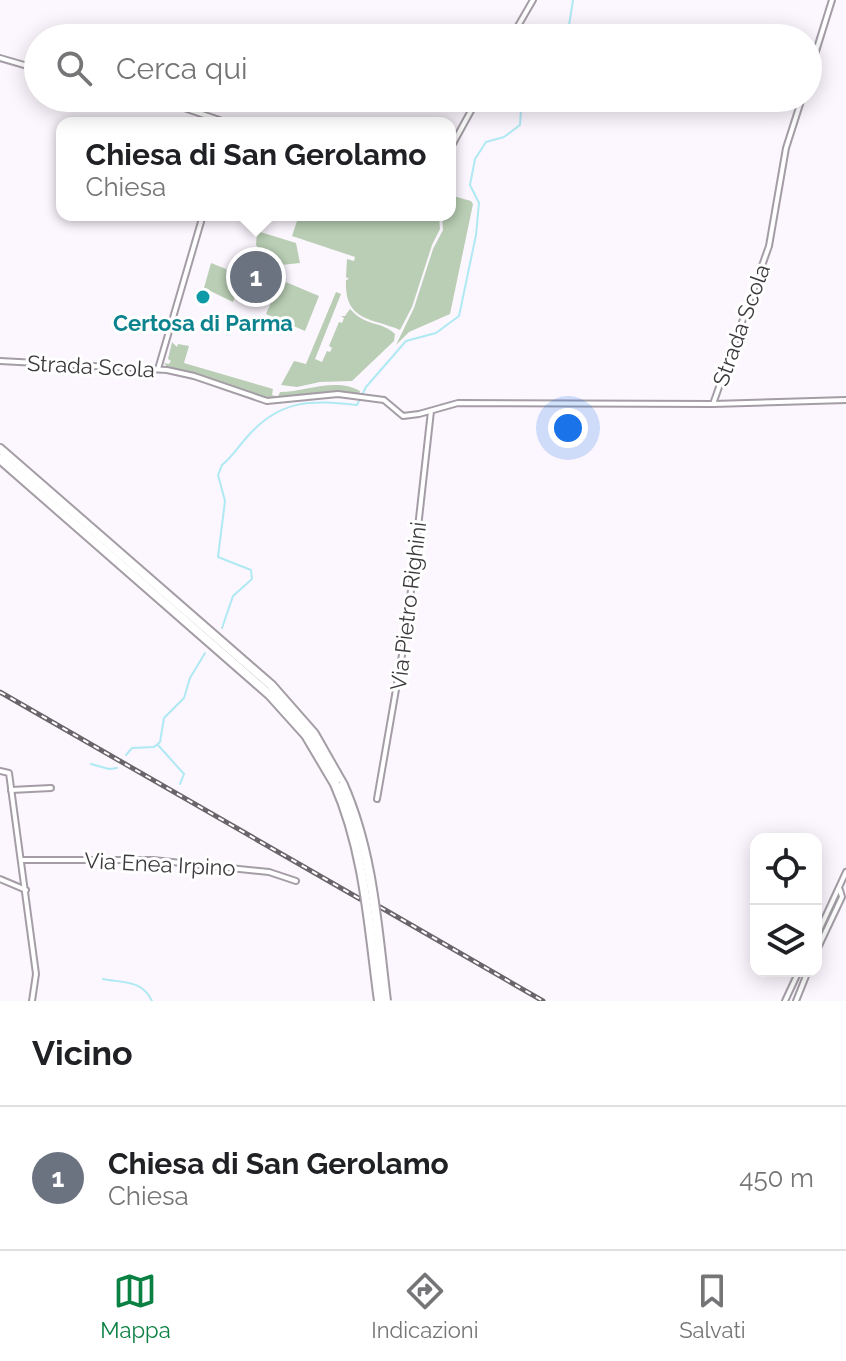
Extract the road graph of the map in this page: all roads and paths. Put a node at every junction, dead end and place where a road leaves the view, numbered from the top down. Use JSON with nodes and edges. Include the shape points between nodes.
{"nodes":[{"id":1,"x":533,"y":0,"type":"edge"},
{"id":2,"x":832,"y":0,"type":"edge"},
{"id":3,"x":519,"y":24,"type":"edge"},
{"id":4,"x":822,"y":32,"type":"edge"},
{"id":5,"x":0,"y":58,"type":"edge"},
{"id":6,"x":24,"y":65,"type":"edge"},
{"id":7,"x":470,"y":112,"type":"edge"},
{"id":8,"x":798,"y":112,"type":"edge"},
{"id":9,"x":456,"y":138,"type":"edge"},
{"id":10,"x":201,"y":221,"type":"edge"},
{"id":11,"x":0,"y":361,"type":"edge"},
{"id":12,"x":158,"y":369,"type":"junction"},
{"id":13,"x":846,"y":400,"type":"edge"},
{"id":14,"x":713,"y":404,"type":"junction"},
{"id":15,"x":431,"y":411,"type":"junction"},
{"id":16,"x":0,"y":449,"type":"edge"},
{"id":17,"x":0,"y":459,"type":"edge"},
{"id":18,"x":0,"y":771,"type":"edge"},
{"id":19,"x":339,"y":784,"type":"junction"},
{"id":20,"x":51,"y":788,"type":"dead end"},
{"id":21,"x":11,"y":790,"type":"junction"},
{"id":22,"x":377,"y":799,"type":"dead end"},
{"id":23,"x":21,"y":860,"type":"junction"},
{"id":24,"x":846,"y":872,"type":"edge"},
{"id":25,"x":0,"y":879,"type":"edge"},
{"id":26,"x":296,"y":881,"type":"dead end"},
{"id":27,"x":839,"y":887,"type":"junction"},
{"id":28,"x":26,"y":890,"type":"junction"},
{"id":29,"x":846,"y":891,"type":"edge"},
{"id":30,"x":822,"y":924,"type":"edge"},
{"id":31,"x":822,"y":939,"type":"edge"},
{"id":32,"x":796,"y":977,"type":"edge"},
{"id":33,"x":806,"y":977,"type":"edge"},
{"id":34,"x":32,"y":1001,"type":"edge"},
{"id":35,"x":379,"y":1001,"type":"edge"},
{"id":36,"x":386,"y":1001,"type":"edge"},
{"id":37,"x":785,"y":1001,"type":"edge"},
{"id":38,"x":796,"y":1001,"type":"edge"}],
"edges":[{"from":1,"to":3,"type":"street"},
{"from":2,"to":4,"type":"street"},
{"from":5,"to":6,"type":"street"},
{"from":7,"to":9,"type":"street"},
{"from":8,"to":14,"type":"street","name":"Strada Scola","via":[[769,246]]},
{"from":10,"to":12,"type":"street"},
{"from":11,"to":12,"type":"street","name":"Strada Scola"},
{"from":12,"to":15,"type":"street","name":"Strada Scola","via":[[267,401],[329,394],[389,403],[403,416]]},
{"from":13,"to":14,"type":"street"},
{"from":14,"to":15,"type":"street","name":"Strada Scola","via":[[458,403]]},
{"from":15,"to":22,"type":"street","name":"Via Pietro Righini","via":[[407,626]]},
{"from":16,"to":19,"type":"highway","via":[[271,685],[314,734]]},
{"from":17,"to":19,"type":"highway","via":[[270,695]]},
{"from":18,"to":21,"type":"street","via":[[9,773]]},
{"from":19,"to":35,"type":"highway","bridge":true,"via":[[359,859]]},
{"from":19,"to":36,"type":"highway","bridge":true,"via":[[356,815],[367,857]]},
{"from":20,"to":21,"type":"street"},
{"from":21,"to":23,"type":"street"},
{"from":23,"to":26,"type":"street","name":"Via Enea Irpino","via":[[153,860],[269,872]]},
{"from":23,"to":28,"type":"street"},
{"from":24,"to":27,"type":"street"},
{"from":25,"to":28,"type":"street"},
{"from":27,"to":29,"type":"street"},
{"from":27,"to":30,"type":"street"},
{"from":27,"to":31,"type":"street","via":[[842,897]]},
{"from":28,"to":34,"type":"street","via":[[36,974]]},
{"from":32,"to":37,"type":"street"},
{"from":33,"to":38,"type":"street"}]}
